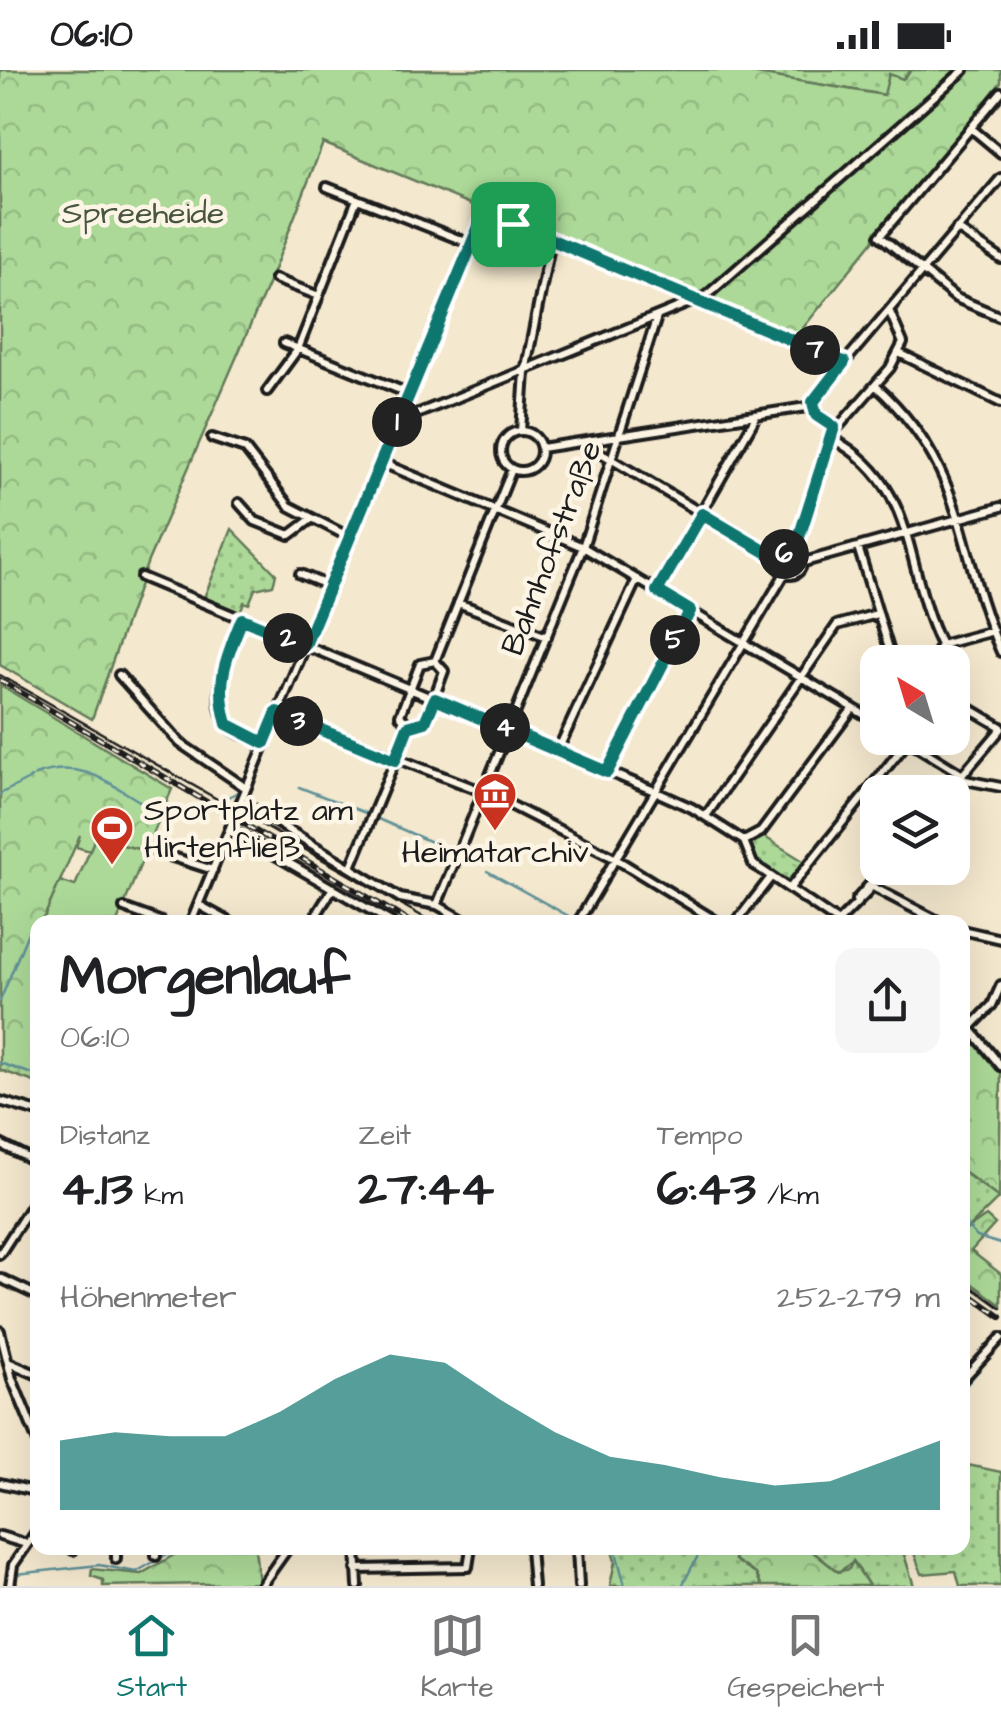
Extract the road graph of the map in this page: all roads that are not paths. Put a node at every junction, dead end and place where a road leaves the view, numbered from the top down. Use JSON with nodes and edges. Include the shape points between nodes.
{"nodes":[{"id":1,"x":964,"y":70,"type":"edge"},
{"id":2,"x":1001,"y":92,"type":"edge"},
{"id":3,"x":971,"y":128,"type":"junction"},
{"id":4,"x":1001,"y":153,"type":"edge"},
{"id":5,"x":1001,"y":178,"type":"edge"},
{"id":6,"x":327,"y":187,"type":"dead end"},
{"id":7,"x":358,"y":199,"type":"junction"},
{"id":8,"x":957,"y":230,"type":"junction"},
{"id":9,"x":552,"y":240,"type":"junction"},
{"id":10,"x":471,"y":244,"type":"junction"},
{"id":11,"x":1001,"y":259,"type":"edge"},
{"id":12,"x":923,"y":272,"type":"junction"},
{"id":13,"x":274,"y":278,"type":"dead end"},
{"id":14,"x":319,"y":296,"type":"junction"},
{"id":15,"x":697,"y":300,"type":"junction"},
{"id":16,"x":888,"y":310,"type":"junction"},
{"id":17,"x":1001,"y":316,"type":"edge"},
{"id":18,"x":657,"y":317,"type":"junction"},
{"id":19,"x":284,"y":343,"type":"dead end"},
{"id":20,"x":298,"y":349,"type":"junction"},
{"id":21,"x":901,"y":354,"type":"junction"},
{"id":22,"x":844,"y":362,"type":"junction"},
{"id":23,"x":525,"y":372,"type":"junction"},
{"id":24,"x":876,"y":386,"type":"junction"},
{"id":25,"x":267,"y":392,"type":"dead end"},
{"id":26,"x":410,"y":394,"type":"junction"},
{"id":27,"x":1001,"y":402,"type":"edge"},
{"id":28,"x":813,"y":406,"type":"junction"},
{"id":29,"x":757,"y":415,"type":"junction"},
{"id":30,"x":397,"y":422,"type":"junction"},
{"id":31,"x":834,"y":427,"type":"junction"},
{"id":32,"x":521,"y":431,"type":"junction"},
{"id":33,"x":620,"y":436,"type":"junction"},
{"id":34,"x":212,"y":438,"type":"dead end"},
{"id":35,"x":831,"y":438,"type":"junction"},
{"id":36,"x":584,"y":442,"type":"junction"},
{"id":37,"x":541,"y":448,"type":"junction"},
{"id":38,"x":612,"y":461,"type":"junction"},
{"id":39,"x":380,"y":462,"type":"junction"},
{"id":40,"x":512,"y":469,"type":"junction"},
{"id":41,"x":238,"y":503,"type":"dead end"},
{"id":42,"x":1001,"y":507,"type":"edge"},
{"id":43,"x":496,"y":511,"type":"junction"},
{"id":44,"x":702,"y":514,"type":"junction"},
{"id":45,"x":961,"y":518,"type":"junction"},
{"id":46,"x":310,"y":520,"type":"junction"},
{"id":47,"x":908,"y":533,"type":"junction"},
{"id":48,"x":349,"y":538,"type":"junction"},
{"id":49,"x":583,"y":547,"type":"junction"},
{"id":50,"x":858,"y":547,"type":"junction"},
{"id":51,"x":795,"y":550,"type":"junction"},
{"id":52,"x":778,"y":559,"type":"junction"},
{"id":53,"x":804,"y":562,"type":"junction"},
{"id":54,"x":300,"y":574,"type":"dead end"},
{"id":55,"x":784,"y":575,"type":"junction"},
{"id":56,"x":141,"y":576,"type":"dead end"},
{"id":57,"x":637,"y":579,"type":"junction"},
{"id":58,"x":329,"y":586,"type":"junction"},
{"id":59,"x":657,"y":591,"type":"junction"},
{"id":60,"x":458,"y":603,"type":"junction"},
{"id":61,"x":690,"y":611,"type":"junction"},
{"id":62,"x":877,"y":614,"type":"junction"},
{"id":63,"x":242,"y":619,"type":"junction"},
{"id":64,"x":993,"y":631,"type":"junction"},
{"id":65,"x":547,"y":638,"type":"junction"},
{"id":66,"x":744,"y":643,"type":"junction"},
{"id":67,"x":305,"y":645,"type":"junction"},
{"id":68,"x":887,"y":645,"type":"edge"},
{"id":69,"x":941,"y":645,"type":"joint"},
{"id":70,"x":1001,"y":652,"type":"edge"},
{"id":71,"x":435,"y":661,"type":"junction"},
{"id":72,"x":119,"y":675,"type":"dead end"},
{"id":73,"x":799,"y":676,"type":"junction"},
{"id":74,"x":409,"y":688,"type":"junction"},
{"id":75,"x":435,"y":699,"type":"junction"},
{"id":76,"x":853,"y":708,"type":"junction"},
{"id":77,"x":970,"y":709,"type":"edge"},
{"id":78,"x":277,"y":712,"type":"junction"},
{"id":79,"x":860,"y":712,"type":"edge"},
{"id":80,"x":408,"y":727,"type":"junction"},
{"id":81,"x":1001,"y":728,"type":"edge"},
{"id":82,"x":509,"y":729,"type":"junction"},
{"id":83,"x":264,"y":743,"type":"junction"},
{"id":84,"x":558,"y":750,"type":"junction"},
{"id":85,"x":894,"y":755,"type":"edge"},
{"id":86,"x":931,"y":755,"type":"edge"},
{"id":87,"x":395,"y":760,"type":"junction"},
{"id":88,"x":607,"y":772,"type":"junction"},
{"id":89,"x":963,"y":775,"type":"joint"},
{"id":90,"x":970,"y":780,"type":"edge"},
{"id":91,"x":1001,"y":787,"type":"edge"},
{"id":92,"x":246,"y":788,"type":"junction"},
{"id":93,"x":484,"y":791,"type":"junction"},
{"id":94,"x":656,"y":792,"type":"junction"},
{"id":95,"x":241,"y":801,"type":"junction"},
{"id":96,"x":706,"y":816,"type":"junction"},
{"id":97,"x":230,"y":829,"type":"junction"},
{"id":98,"x":744,"y":841,"type":"junction"},
{"id":99,"x":148,"y":849,"type":"dead end"},
{"id":100,"x":616,"y":859,"type":"junction"},
{"id":101,"x":351,"y":867,"type":"junction"},
{"id":102,"x":213,"y":870,"type":"junction"},
{"id":103,"x":770,"y":876,"type":"junction"},
{"id":104,"x":870,"y":885,"type":"edge"},
{"id":105,"x":875,"y":885,"type":"edge"},
{"id":106,"x":333,"y":888,"type":"junction"},
{"id":107,"x":789,"y":889,"type":"junction"},
{"id":108,"x":199,"y":905,"type":"junction"},
{"id":109,"x":438,"y":906,"type":"junction"},
{"id":110,"x":124,"y":908,"type":"dead end"},
{"id":111,"x":143,"y":915,"type":"edge"},
{"id":112,"x":194,"y":915,"type":"edge"},
{"id":113,"x":217,"y":915,"type":"edge"},
{"id":114,"x":316,"y":915,"type":"edge"},
{"id":115,"x":373,"y":915,"type":"edge"},
{"id":116,"x":454,"y":915,"type":"edge"},
{"id":117,"x":582,"y":915,"type":"edge"},
{"id":118,"x":707,"y":915,"type":"edge"},
{"id":119,"x":741,"y":915,"type":"edge"},
{"id":120,"x":828,"y":915,"type":"edge"},
{"id":121,"x":844,"y":915,"type":"edge"},
{"id":122,"x":928,"y":915,"type":"edge"},
{"id":123,"x":970,"y":932,"type":"edge"},
{"id":124,"x":1001,"y":940,"type":"edge"},
{"id":125,"x":1001,"y":985,"type":"edge"},
{"id":126,"x":970,"y":1028,"type":"joint"},
{"id":127,"x":1001,"y":1051,"type":"edge"},
{"id":128,"x":994,"y":1057,"type":"junction"},
{"id":129,"x":1001,"y":1066,"type":"edge"},
{"id":130,"x":0,"y":1101,"type":"edge"},
{"id":131,"x":30,"y":1110,"type":"edge"},
{"id":132,"x":3,"y":1146,"type":"edge"},
{"id":133,"x":0,"y":1157,"type":"edge"},
{"id":134,"x":30,"y":1159,"type":"edge"},
{"id":135,"x":30,"y":1207,"type":"edge"},
{"id":136,"x":0,"y":1254,"type":"edge"},
{"id":137,"x":0,"y":1278,"type":"edge"},
{"id":138,"x":30,"y":1292,"type":"edge"},
{"id":139,"x":0,"y":1330,"type":"edge"},
{"id":140,"x":1001,"y":1338,"type":"edge"},
{"id":141,"x":8,"y":1362,"type":"junction"},
{"id":142,"x":970,"y":1371,"type":"edge"},
{"id":143,"x":30,"y":1372,"type":"edge"},
{"id":144,"x":30,"y":1421,"type":"edge"},
{"id":145,"x":0,"y":1483,"type":"edge"},
{"id":146,"x":30,"y":1490,"type":"edge"},
{"id":147,"x":0,"y":1536,"type":"edge"},
{"id":148,"x":30,"y":1539,"type":"edge"},
{"id":149,"x":26,"y":1544,"type":"junction"},
{"id":150,"x":116,"y":1555,"type":"edge"},
{"id":151,"x":283,"y":1555,"type":"edge"},
{"id":152,"x":356,"y":1555,"type":"edge"},
{"id":153,"x":469,"y":1555,"type":"edge"},
{"id":154,"x":531,"y":1555,"type":"edge"},
{"id":155,"x":577,"y":1555,"type":"edge"},
{"id":156,"x":116,"y":1559,"type":"dead end"},
{"id":157,"x":356,"y":1569,"type":"junction"},
{"id":158,"x":10,"y":1579,"type":"edge"},
{"id":159,"x":261,"y":1586,"type":"edge"},
{"id":160,"x":358,"y":1586,"type":"edge"},
{"id":161,"x":533,"y":1586,"type":"edge"},
{"id":162,"x":579,"y":1586,"type":"edge"}],
"edges":[{"from":1,"to":15,"type":"street"},
{"from":2,"to":3,"type":"street"},
{"from":3,"to":4,"type":"street"},
{"from":3,"to":12,"type":"street","via":[[880,236]]},
{"from":5,"to":8,"type":"street"},
{"from":6,"to":7,"type":"street"},
{"from":7,"to":10,"type":"street"},
{"from":7,"to":14,"type":"street"},
{"from":8,"to":11,"type":"street"},
{"from":8,"to":12,"type":"street"},
{"from":9,"to":10,"type":"street","via":[[485,212]]},
{"from":9,"to":15,"type":"street"},
{"from":9,"to":23,"type":"street"},
{"from":10,"to":26,"type":"street"},
{"from":12,"to":16,"type":"street"},
{"from":12,"to":17,"type":"street","via":[[961,302]]},
{"from":13,"to":14,"type":"street"},
{"from":14,"to":20,"type":"street"},
{"from":15,"to":18,"type":"street"},
{"from":15,"to":22,"type":"street"},
{"from":16,"to":21,"type":"street","via":[[902,334]]},
{"from":16,"to":22,"type":"street"},
{"from":18,"to":23,"type":"street"},
{"from":18,"to":33,"type":"street","name":"Bahnhofstraße"},
{"from":19,"to":20,"type":"street"},
{"from":20,"to":25,"type":"street"},
{"from":20,"to":26,"type":"street"},
{"from":21,"to":24,"type":"street"},
{"from":21,"to":27,"type":"street"},
{"from":22,"to":28,"type":"street"},
{"from":23,"to":30,"type":"street"},
{"from":23,"to":32,"type":"street"},
{"from":24,"to":31,"type":"street"},
{"from":24,"to":45,"type":"street","via":[[930,448]]},
{"from":26,"to":30,"type":"street"},
{"from":28,"to":29,"type":"street"},
{"from":28,"to":31,"type":"street"},
{"from":29,"to":33,"type":"street"},
{"from":29,"to":44,"type":"street"},
{"from":30,"to":39,"type":"street"},
{"from":31,"to":35,"type":"street"},
{"from":32,"to":37,"type":"street"},
{"from":32,"to":40,"type":"street","via":[[502,445]]},
{"from":33,"to":36,"type":"street"},
{"from":33,"to":38,"type":"street","name":"Bahnhofstraße"},
{"from":34,"to":46,"type":"street","via":[[245,449],[280,498]]},
{"from":35,"to":47,"type":"street","via":[[876,474]]},
{"from":35,"to":51,"type":"street"},
{"from":36,"to":37,"type":"street"},
{"from":36,"to":38,"type":"street"},
{"from":37,"to":40,"type":"street","via":[[532,467]]},
{"from":38,"to":44,"type":"street"},
{"from":38,"to":49,"type":"street","name":"Bahnhofstraße"},
{"from":39,"to":43,"type":"street"},
{"from":39,"to":48,"type":"street"},
{"from":40,"to":43,"type":"street"},
{"from":41,"to":46,"type":"street","via":[[285,534]]},
{"from":42,"to":45,"type":"street"},
{"from":43,"to":49,"type":"street"},
{"from":43,"to":60,"type":"street"},
{"from":44,"to":52,"type":"street"},
{"from":44,"to":59,"type":"street"},
{"from":45,"to":47,"type":"street"},
{"from":45,"to":64,"type":"street"},
{"from":46,"to":48,"type":"street"},
{"from":47,"to":50,"type":"street"},
{"from":47,"to":69,"type":"street"},
{"from":48,"to":58,"type":"street"},
{"from":49,"to":57,"type":"street"},
{"from":49,"to":65,"type":"street","name":"Bahnhofstraße"},
{"from":50,"to":53,"type":"street"},
{"from":50,"to":62,"type":"street"},
{"from":51,"to":52,"type":"street"},
{"from":51,"to":53,"type":"street"},
{"from":52,"to":55,"type":"street"},
{"from":53,"to":55,"type":"street"},
{"from":54,"to":58,"type":"street"},
{"from":55,"to":66,"type":"street"},
{"from":56,"to":63,"type":"street"},
{"from":57,"to":59,"type":"street"},
{"from":57,"to":84,"type":"street"},
{"from":58,"to":67,"type":"street"},
{"from":59,"to":61,"type":"street"},
{"from":60,"to":65,"type":"street"},
{"from":60,"to":71,"type":"street"},
{"from":61,"to":66,"type":"street"},
{"from":61,"to":88,"type":"street"},
{"from":62,"to":68,"type":"street"},
{"from":62,"to":73,"type":"street","via":[[837,625]]},
{"from":63,"to":67,"type":"street"},
{"from":63,"to":83,"type":"street","via":[[220,668],[225,719]]},
{"from":64,"to":69,"type":"street"},
{"from":64,"to":70,"type":"street"},
{"from":65,"to":82,"type":"street","name":"Bahnhofstraße"},
{"from":66,"to":73,"type":"street"},
{"from":66,"to":94,"type":"street"},
{"from":67,"to":74,"type":"street"},
{"from":67,"to":78,"type":"street"},
{"from":71,"to":74,"type":"street","via":[[420,664]]},
{"from":71,"to":75,"type":"street","via":[[444,673]]},
{"from":72,"to":92,"type":"street","via":[[180,743]]},
{"from":73,"to":76,"type":"street"},
{"from":73,"to":96,"type":"street"},
{"from":74,"to":75,"type":"street"},
{"from":74,"to":80,"type":"street","via":[[400,709]]},
{"from":75,"to":80,"type":"street","via":[[425,722]]},
{"from":75,"to":82,"type":"street"},
{"from":76,"to":79,"type":"street"},
{"from":76,"to":98,"type":"street","via":[[762,832]]},
{"from":77,"to":81,"type":"street"},
{"from":78,"to":83,"type":"street"},
{"from":78,"to":87,"type":"street"},
{"from":80,"to":87,"type":"street"},
{"from":81,"to":89,"type":"street"},
{"from":82,"to":84,"type":"street"},
{"from":82,"to":93,"type":"street","name":"Bahnhofstraße"},
{"from":83,"to":92,"type":"street"},
{"from":84,"to":88,"type":"street"},
{"from":85,"to":107,"type":"street"},
{"from":86,"to":89,"type":"street"},
{"from":87,"to":93,"type":"street"},
{"from":87,"to":101,"type":"street"},
{"from":88,"to":94,"type":"street"},
{"from":90,"to":91,"type":"street"},
{"from":92,"to":95,"type":"street"},
{"from":93,"to":100,"type":"street"},
{"from":93,"to":109,"type":"street","name":"Bahnhofstraße"},
{"from":94,"to":96,"type":"street"},
{"from":94,"to":100,"type":"street"},
{"from":95,"to":97,"type":"street"},
{"from":95,"to":101,"type":"street"},
{"from":96,"to":98,"type":"street"},
{"from":97,"to":102,"type":"street"},
{"from":97,"to":106,"type":"street"},
{"from":98,"to":103,"type":"street","via":[[748,859]]},
{"from":99,"to":102,"type":"street"},
{"from":100,"to":117,"type":"street"},
{"from":100,"to":118,"type":"street"},
{"from":101,"to":109,"type":"street","via":[[405,900]]},
{"from":102,"to":108,"type":"street"},
{"from":103,"to":107,"type":"street"},
{"from":103,"to":119,"type":"street"},
{"from":104,"to":121,"type":"street"},
{"from":105,"to":122,"type":"street"},
{"from":106,"to":114,"type":"street"},
{"from":106,"to":115,"type":"street"},
{"from":107,"to":120,"type":"street"},
{"from":108,"to":112,"type":"street"},
{"from":108,"to":113,"type":"street"},
{"from":109,"to":116,"type":"street"},
{"from":110,"to":111,"type":"street"},
{"from":123,"to":124,"type":"street"},
{"from":125,"to":126,"type":"street"},
{"from":126,"to":128,"type":"street"},
{"from":127,"to":128,"type":"street"},
{"from":128,"to":129,"type":"street"},
{"from":130,"to":131,"type":"street"},
{"from":132,"to":133,"type":"street"},
{"from":132,"to":134,"type":"street"},
{"from":135,"to":136,"type":"street"},
{"from":137,"to":138,"type":"street"},
{"from":139,"to":141,"type":"street"},
{"from":140,"to":142,"type":"street"},
{"from":141,"to":143,"type":"street"},
{"from":141,"to":144,"type":"street"},
{"from":145,"to":146,"type":"street"},
{"from":147,"to":149,"type":"street"},
{"from":148,"to":149,"type":"street"},
{"from":149,"to":158,"type":"street"},
{"from":150,"to":156,"type":"street"},
{"from":151,"to":159,"type":"street"},
{"from":152,"to":157,"type":"street"},
{"from":153,"to":157,"type":"street","via":[[468,1567]]},
{"from":154,"to":161,"type":"street"},
{"from":155,"to":162,"type":"street"},
{"from":157,"to":160,"type":"street"}]}
